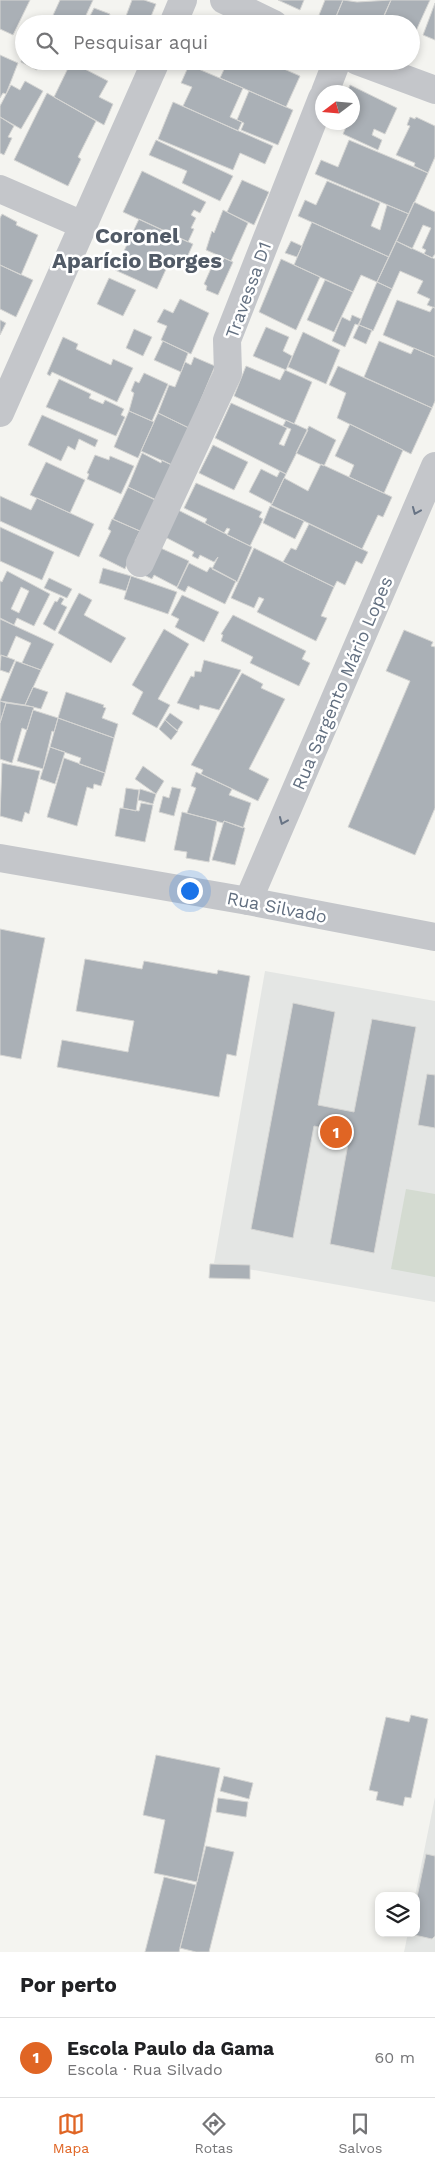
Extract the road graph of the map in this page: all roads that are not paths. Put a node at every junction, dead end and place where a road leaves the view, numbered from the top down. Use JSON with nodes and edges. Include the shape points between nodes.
{"nodes":[{"id":1,"x":183,"y":0,"type":"edge"},
{"id":2,"x":224,"y":0,"type":"edge"},
{"id":3,"x":177,"y":15,"type":"edge"},
{"id":4,"x":255,"y":15,"type":"edge"},
{"id":5,"x":152,"y":70,"type":"edge"},
{"id":6,"x":333,"y":70,"type":"edge"},
{"id":7,"x":381,"y":70,"type":"edge"},
{"id":8,"x":327,"y":85,"type":"edge"},
{"id":9,"x":435,"y":90,"type":"edge"},
{"id":10,"x":315,"y":116,"type":"edge"},
{"id":11,"x":0,"y":189,"type":"edge"},
{"id":12,"x":83,"y":225,"type":"junction"},
{"id":13,"x":0,"y":413,"type":"edge"},
{"id":14,"x":435,"y":466,"type":"edge"},
{"id":15,"x":140,"y":563,"type":"dead end"},
{"id":16,"x":0,"y":858,"type":"edge"},
{"id":17,"x":248,"y":901,"type":"junction"},
{"id":18,"x":435,"y":937,"type":"edge"}],
"edges":[{"from":1,"to":3,"type":"street"},
{"from":2,"to":4,"type":"street"},
{"from":5,"to":12,"type":"street"},
{"from":6,"to":8,"type":"street"},
{"from":7,"to":9,"type":"street"},
{"from":10,"to":15,"type":"street","name":"Travessa D1","via":[[227,340],[228,373]]},
{"from":11,"to":12,"type":"street"},
{"from":12,"to":13,"type":"street"},
{"from":14,"to":17,"type":"street","name":"Rua Sargento Mário Lopes","one_way":true},
{"from":16,"to":17,"type":"street","name":"Rua Silvado"},
{"from":17,"to":18,"type":"street","name":"Rua Silvado"}]}
